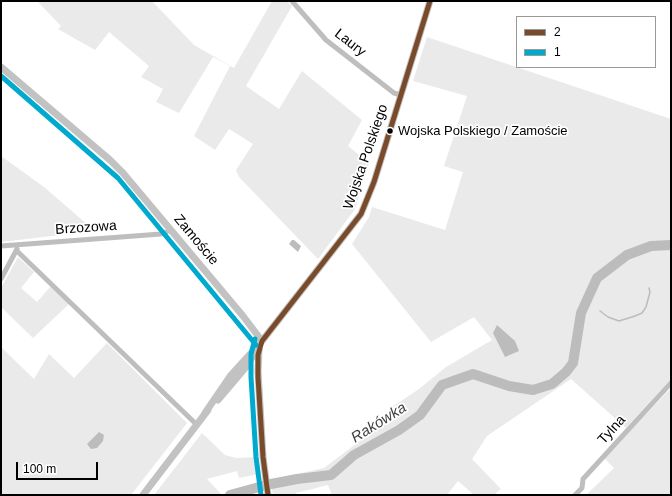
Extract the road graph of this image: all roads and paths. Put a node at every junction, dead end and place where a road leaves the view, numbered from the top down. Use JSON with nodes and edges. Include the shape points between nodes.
{"nodes":[{"id":1,"x":292,"y":1,"type":"edge"},
{"id":2,"x":430,"y":1,"type":"edge"},
{"id":3,"x":1,"y":68,"type":"edge"},
{"id":4,"x":401,"y":96,"type":"junction"},
{"id":5,"x":171,"y":230,"type":"junction"},
{"id":6,"x":1,"y":246,"type":"edge"},
{"id":7,"x":17,"y":248,"type":"junction"},
{"id":8,"x":1,"y":279,"type":"edge"},
{"id":9,"x":262,"y":341,"type":"junction"},
{"id":10,"x":246,"y":367,"type":"junction"},
{"id":11,"x":258,"y":371,"type":"junction"},
{"id":12,"x":671,"y":383,"type":"edge"},
{"id":13,"x":205,"y":413,"type":"junction"},
{"id":14,"x":196,"y":424,"type":"junction"},
{"id":15,"x":268,"y":494,"type":"edge"},
{"id":16,"x":143,"y":495,"type":"edge"},
{"id":17,"x":575,"y":495,"type":"edge"}],
"edges":[{"from":1,"to":4,"type":"street","name":"Laury","via":[[326,40]]},
{"from":2,"to":4,"type":"street","name":"Wojska Polskiego"},
{"from":3,"to":5,"type":"street","name":"Zamoście","via":[[110,160]]},
{"from":4,"to":9,"type":"street","name":"Wojska Polskiego","via":[[374,182],[361,214]]},
{"from":5,"to":7,"type":"street","name":"Brzozowa","via":[[161,234]]},
{"from":5,"to":9,"type":"street","name":"Zamoście"},
{"from":6,"to":7,"type":"street","name":"Brzozowa"},
{"from":7,"to":8,"type":"street"},
{"from":7,"to":14,"type":"street"},
{"from":9,"to":10,"type":"street"},
{"from":9,"to":11,"type":"street","via":[[258,355]]},
{"from":9,"to":13,"type":"street","via":[[231,375]]},
{"from":10,"to":11,"type":"street","via":[[253,367]]},
{"from":10,"to":13,"type":"street"},
{"from":11,"to":15,"type":"street","via":[[262,457]]},
{"from":12,"to":17,"type":"street","name":"Tylna","via":[[583,479],[582,488]]},
{"from":13,"to":14,"type":"street"},
{"from":14,"to":16,"type":"street"}]}
